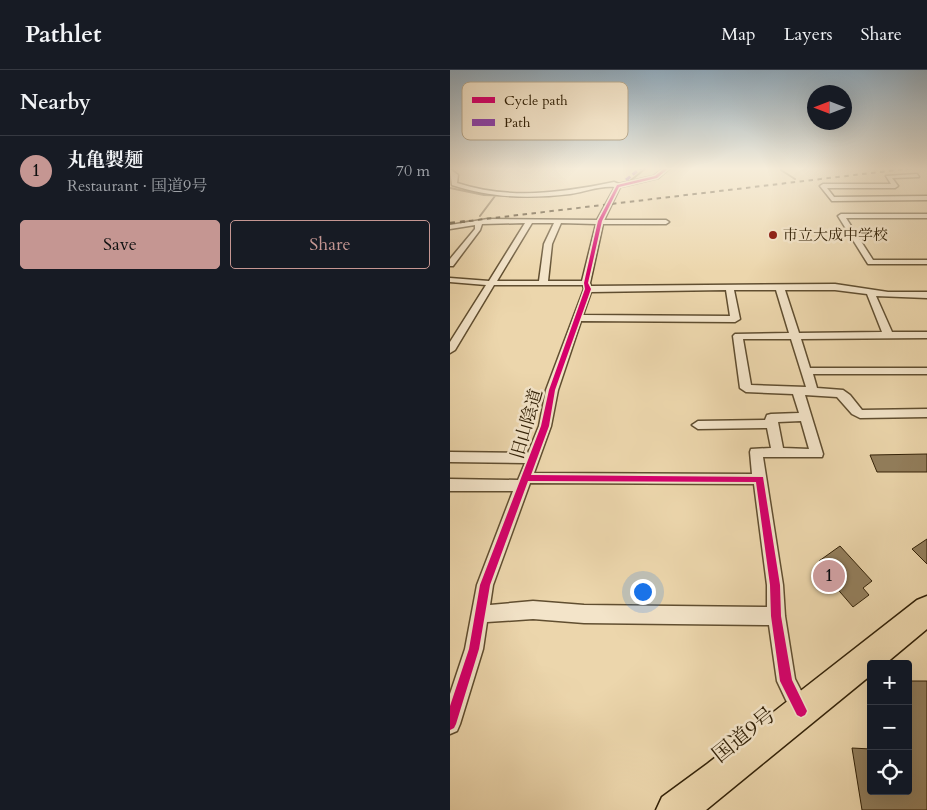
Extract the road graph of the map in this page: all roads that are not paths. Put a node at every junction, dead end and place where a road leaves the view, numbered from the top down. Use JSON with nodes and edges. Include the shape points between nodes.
{"nodes":[{"id":1,"x":609,"y":203,"type":"edge"},
{"id":2,"x":927,"y":216,"type":"edge"},
{"id":3,"x":530,"y":221,"type":"junction"},
{"id":4,"x":600,"y":221,"type":"junction"},
{"id":5,"x":558,"y":222,"type":"junction"},
{"id":6,"x":666,"y":222,"type":"dead end"},
{"id":7,"x":479,"y":223,"type":"junction"},
{"id":8,"x":450,"y":227,"type":"edge"},
{"id":9,"x":927,"y":262,"type":"edge"},
{"id":10,"x":450,"y":264,"type":"edge"},
{"id":11,"x":450,"y":280,"type":"edge"},
{"id":12,"x":493,"y":282,"type":"junction"},
{"id":13,"x":542,"y":284,"type":"junction"},
{"id":14,"x":587,"y":286,"type":"junction"},
{"id":15,"x":780,"y":288,"type":"junction"},
{"id":16,"x":730,"y":289,"type":"junction"},
{"id":17,"x":871,"y":293,"type":"junction"},
{"id":18,"x":927,"y":295,"type":"edge"},
{"id":19,"x":579,"y":318,"type":"junction"},
{"id":20,"x":888,"y":334,"type":"junction"},
{"id":21,"x":923,"y":335,"type":"edge"},
{"id":22,"x":795,"y":336,"type":"junction"},
{"id":23,"x":927,"y":346,"type":"edge"},
{"id":24,"x":450,"y":350,"type":"edge"},
{"id":25,"x":806,"y":371,"type":"junction"},
{"id":26,"x":927,"y":371,"type":"edge"},
{"id":27,"x":798,"y":392,"type":"junction"},
{"id":28,"x":812,"y":392,"type":"junction"},
{"id":29,"x":927,"y":413,"type":"edge"},
{"id":30,"x":806,"y":417,"type":"junction"},
{"id":31,"x":772,"y":424,"type":"junction"},
{"id":32,"x":698,"y":425,"type":"dead end"},
{"id":33,"x":778,"y":453,"type":"junction"},
{"id":34,"x":450,"y":456,"type":"edge"},
{"id":35,"x":534,"y":458,"type":"junction"},
{"id":36,"x":760,"y":479,"type":"junction"},
{"id":37,"x":525,"y":482,"type":"junction"},
{"id":38,"x":450,"y":485,"type":"edge"},
{"id":39,"x":927,"y":610,"type":"edge"},
{"id":40,"x":480,"y":614,"type":"junction"},
{"id":41,"x":776,"y":616,"type":"junction"},
{"id":42,"x":801,"y":711,"type":"junction"},
{"id":43,"x":450,"y":724,"type":"edge"},
{"id":44,"x":675,"y":810,"type":"edge"}],
"edges":[{"from":1,"to":4,"type":"street","name":"旧山陰道"},
{"from":2,"to":9,"type":"street","via":[[841,216],[871,262]]},
{"from":3,"to":5,"type":"street"},
{"from":3,"to":7,"type":"street"},
{"from":3,"to":12,"type":"street"},
{"from":4,"to":5,"type":"street"},
{"from":4,"to":6,"type":"street"},
{"from":4,"to":14,"type":"street","name":"旧山陰道"},
{"from":5,"to":13,"type":"street","via":[[548,245]]},
{"from":7,"to":8,"type":"street"},
{"from":7,"to":10,"type":"street","via":[[478,229]]},
{"from":11,"to":12,"type":"street"},
{"from":12,"to":13,"type":"street"},
{"from":12,"to":24,"type":"street"},
{"from":13,"to":14,"type":"street"},
{"from":14,"to":16,"type":"street"},
{"from":14,"to":19,"type":"street","name":"旧山陰道"},
{"from":15,"to":16,"type":"street"},
{"from":15,"to":17,"type":"street","via":[[835,288]]},
{"from":15,"to":22,"type":"street"},
{"from":16,"to":19,"type":"street","via":[[735,319]]},
{"from":17,"to":18,"type":"street"},
{"from":17,"to":20,"type":"street"},
{"from":19,"to":35,"type":"street","name":"旧山陰道","via":[[552,390]]},
{"from":20,"to":21,"type":"street"},
{"from":20,"to":22,"type":"street"},
{"from":21,"to":23,"type":"street"},
{"from":22,"to":25,"type":"street"},
{"from":22,"to":27,"type":"street","via":[[738,336],[746,388]]},
{"from":25,"to":26,"type":"street"},
{"from":25,"to":28,"type":"street"},
{"from":27,"to":28,"type":"street"},
{"from":27,"to":30,"type":"street"},
{"from":28,"to":29,"type":"street","via":[[839,393],[847,397],[853,410],[860,414]]},
{"from":30,"to":31,"type":"street","via":[[771,418]]},
{"from":30,"to":33,"type":"street","via":[[817,454]]},
{"from":31,"to":32,"type":"street"},
{"from":31,"to":33,"type":"street"},
{"from":33,"to":36,"type":"street","via":[[756,452]]},
{"from":34,"to":35,"type":"street"},
{"from":35,"to":37,"type":"street","name":"旧山陰道"},
{"from":36,"to":37,"type":"street"},
{"from":36,"to":41,"type":"street","via":[[776,585]]},
{"from":37,"to":38,"type":"street"},
{"from":37,"to":40,"type":"street","name":"旧山陰道","via":[[485,585]]},
{"from":39,"to":42,"type":"highway","name":"国道9号"},
{"from":40,"to":41,"type":"street","via":[[533,610],[584,614]]},
{"from":40,"to":43,"type":"street","name":"旧山陰道","via":[[474,649]]},
{"from":41,"to":42,"type":"street","via":[[786,681]]},
{"from":42,"to":44,"type":"highway","name":"国道9号"}]}
